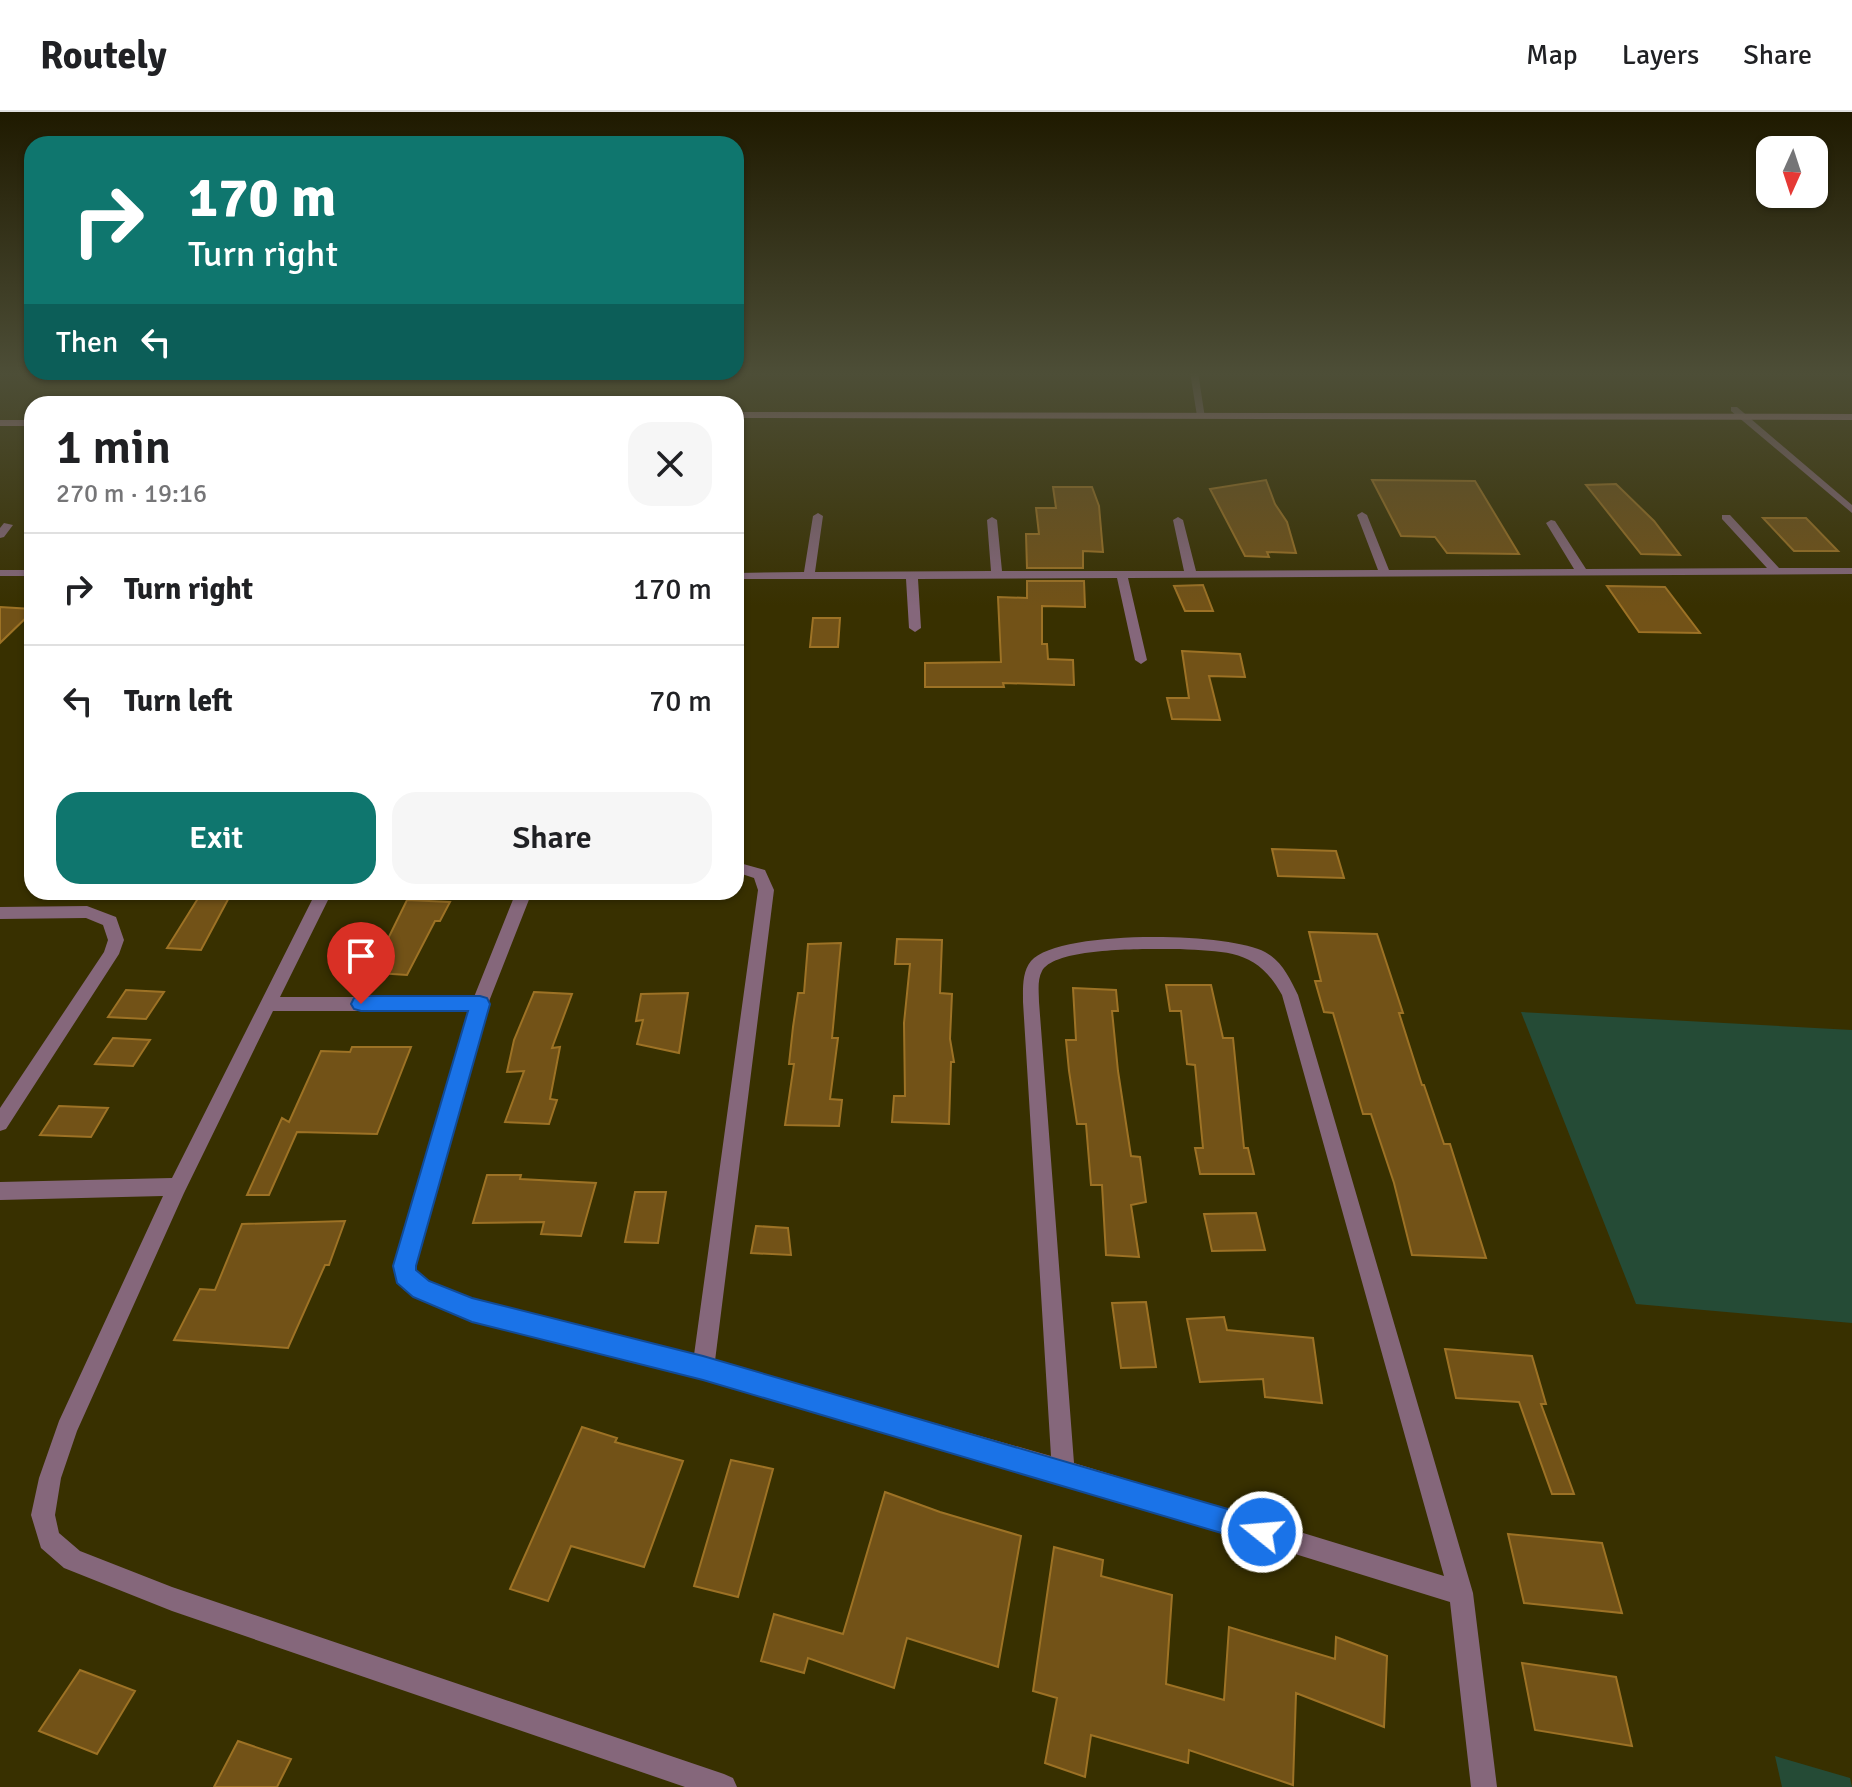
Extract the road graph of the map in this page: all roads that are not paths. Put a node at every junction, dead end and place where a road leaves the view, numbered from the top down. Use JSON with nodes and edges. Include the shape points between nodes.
{"nodes":[{"id":1,"x":1783,"y":450,"type":"edge"},
{"id":2,"x":1852,"y":510,"type":"edge"},
{"id":3,"x":1362,"y":515,"type":"dead end"},
{"id":4,"x":818,"y":516,"type":"dead end"},
{"id":5,"x":1726,"y":517,"type":"dead end"},
{"id":6,"x":992,"y":520,"type":"dead end"},
{"id":7,"x":1178,"y":520,"type":"dead end"},
{"id":8,"x":1551,"y":523,"type":"dead end"},
{"id":9,"x":1776,"y":571,"type":"junction"},
{"id":10,"x":1852,"y":571,"type":"edge"},
{"id":11,"x":1582,"y":572,"type":"junction"},
{"id":12,"x":0,"y":573,"type":"edge"},
{"id":13,"x":24,"y":573,"type":"edge"},
{"id":14,"x":1385,"y":574,"type":"junction"},
{"id":15,"x":1122,"y":575,"type":"junction"},
{"id":16,"x":1191,"y":575,"type":"junction"},
{"id":17,"x":744,"y":576,"type":"edge"},
{"id":18,"x":809,"y":576,"type":"junction"},
{"id":19,"x":997,"y":576,"type":"junction"},
{"id":20,"x":912,"y":577,"type":"junction"},
{"id":21,"x":915,"y":628,"type":"dead end"},
{"id":22,"x":1141,"y":660,"type":"dead end"},
{"id":23,"x":744,"y":869,"type":"edge"},
{"id":24,"x":320,"y":900,"type":"edge"},
{"id":25,"x":521,"y":900,"type":"edge"},
{"id":26,"x":0,"y":913,"type":"edge"},
{"id":27,"x":271,"y":1004,"type":"junction"},
{"id":28,"x":480,"y":1004,"type":"junction"},
{"id":29,"x":0,"y":1123,"type":"edge"},
{"id":30,"x":177,"y":1187,"type":"junction"},
{"id":31,"x":0,"y":1191,"type":"edge"},
{"id":32,"x":703,"y":1368,"type":"junction"},
{"id":33,"x":1063,"y":1471,"type":"junction"},
{"id":34,"x":1461,"y":1593,"type":"junction"},
{"id":35,"x":671,"y":1778,"type":"edge"},
{"id":36,"x":724,"y":1787,"type":"edge"},
{"id":37,"x":1484,"y":1787,"type":"edge"}],
"edges":[{"from":1,"to":2,"type":"street"},
{"from":3,"to":14,"type":"street"},
{"from":4,"to":18,"type":"street"},
{"from":5,"to":9,"type":"street"},
{"from":6,"to":19,"type":"street"},
{"from":7,"to":16,"type":"street"},
{"from":8,"to":11,"type":"street"},
{"from":9,"to":10,"type":"street"},
{"from":9,"to":11,"type":"street"},
{"from":11,"to":14,"type":"street"},
{"from":12,"to":13,"type":"street"},
{"from":14,"to":16,"type":"street"},
{"from":15,"to":16,"type":"street"},
{"from":15,"to":19,"type":"street"},
{"from":15,"to":22,"type":"street"},
{"from":17,"to":18,"type":"street"},
{"from":18,"to":20,"type":"street"},
{"from":19,"to":20,"type":"street"},
{"from":20,"to":21,"type":"street"},
{"from":23,"to":32,"type":"street","via":[[760,874],[766,890]]},
{"from":24,"to":27,"type":"street"},
{"from":25,"to":28,"type":"street"},
{"from":26,"to":29,"type":"street","via":[[87,912],[110,921],[116,940]]},
{"from":27,"to":28,"type":"street"},
{"from":27,"to":30,"type":"street"},
{"from":28,"to":32,"type":"street","via":[[405,1275],[421,1289],[472,1310]]},
{"from":30,"to":31,"type":"street"},
{"from":30,"to":35,"type":"street","via":[[67,1429],[43,1515],[49,1540],[72,1560],[109,1576]]},
{"from":32,"to":33,"type":"street"},
{"from":33,"to":34,"type":"street"},
{"from":33,"to":34,"type":"street","via":[[1033,973],[1046,956],[1070,948],[1203,942],[1248,950],[1276,969],[1290,995]]},
{"from":34,"to":37,"type":"street"},
{"from":35,"to":36,"type":"street"}]}
